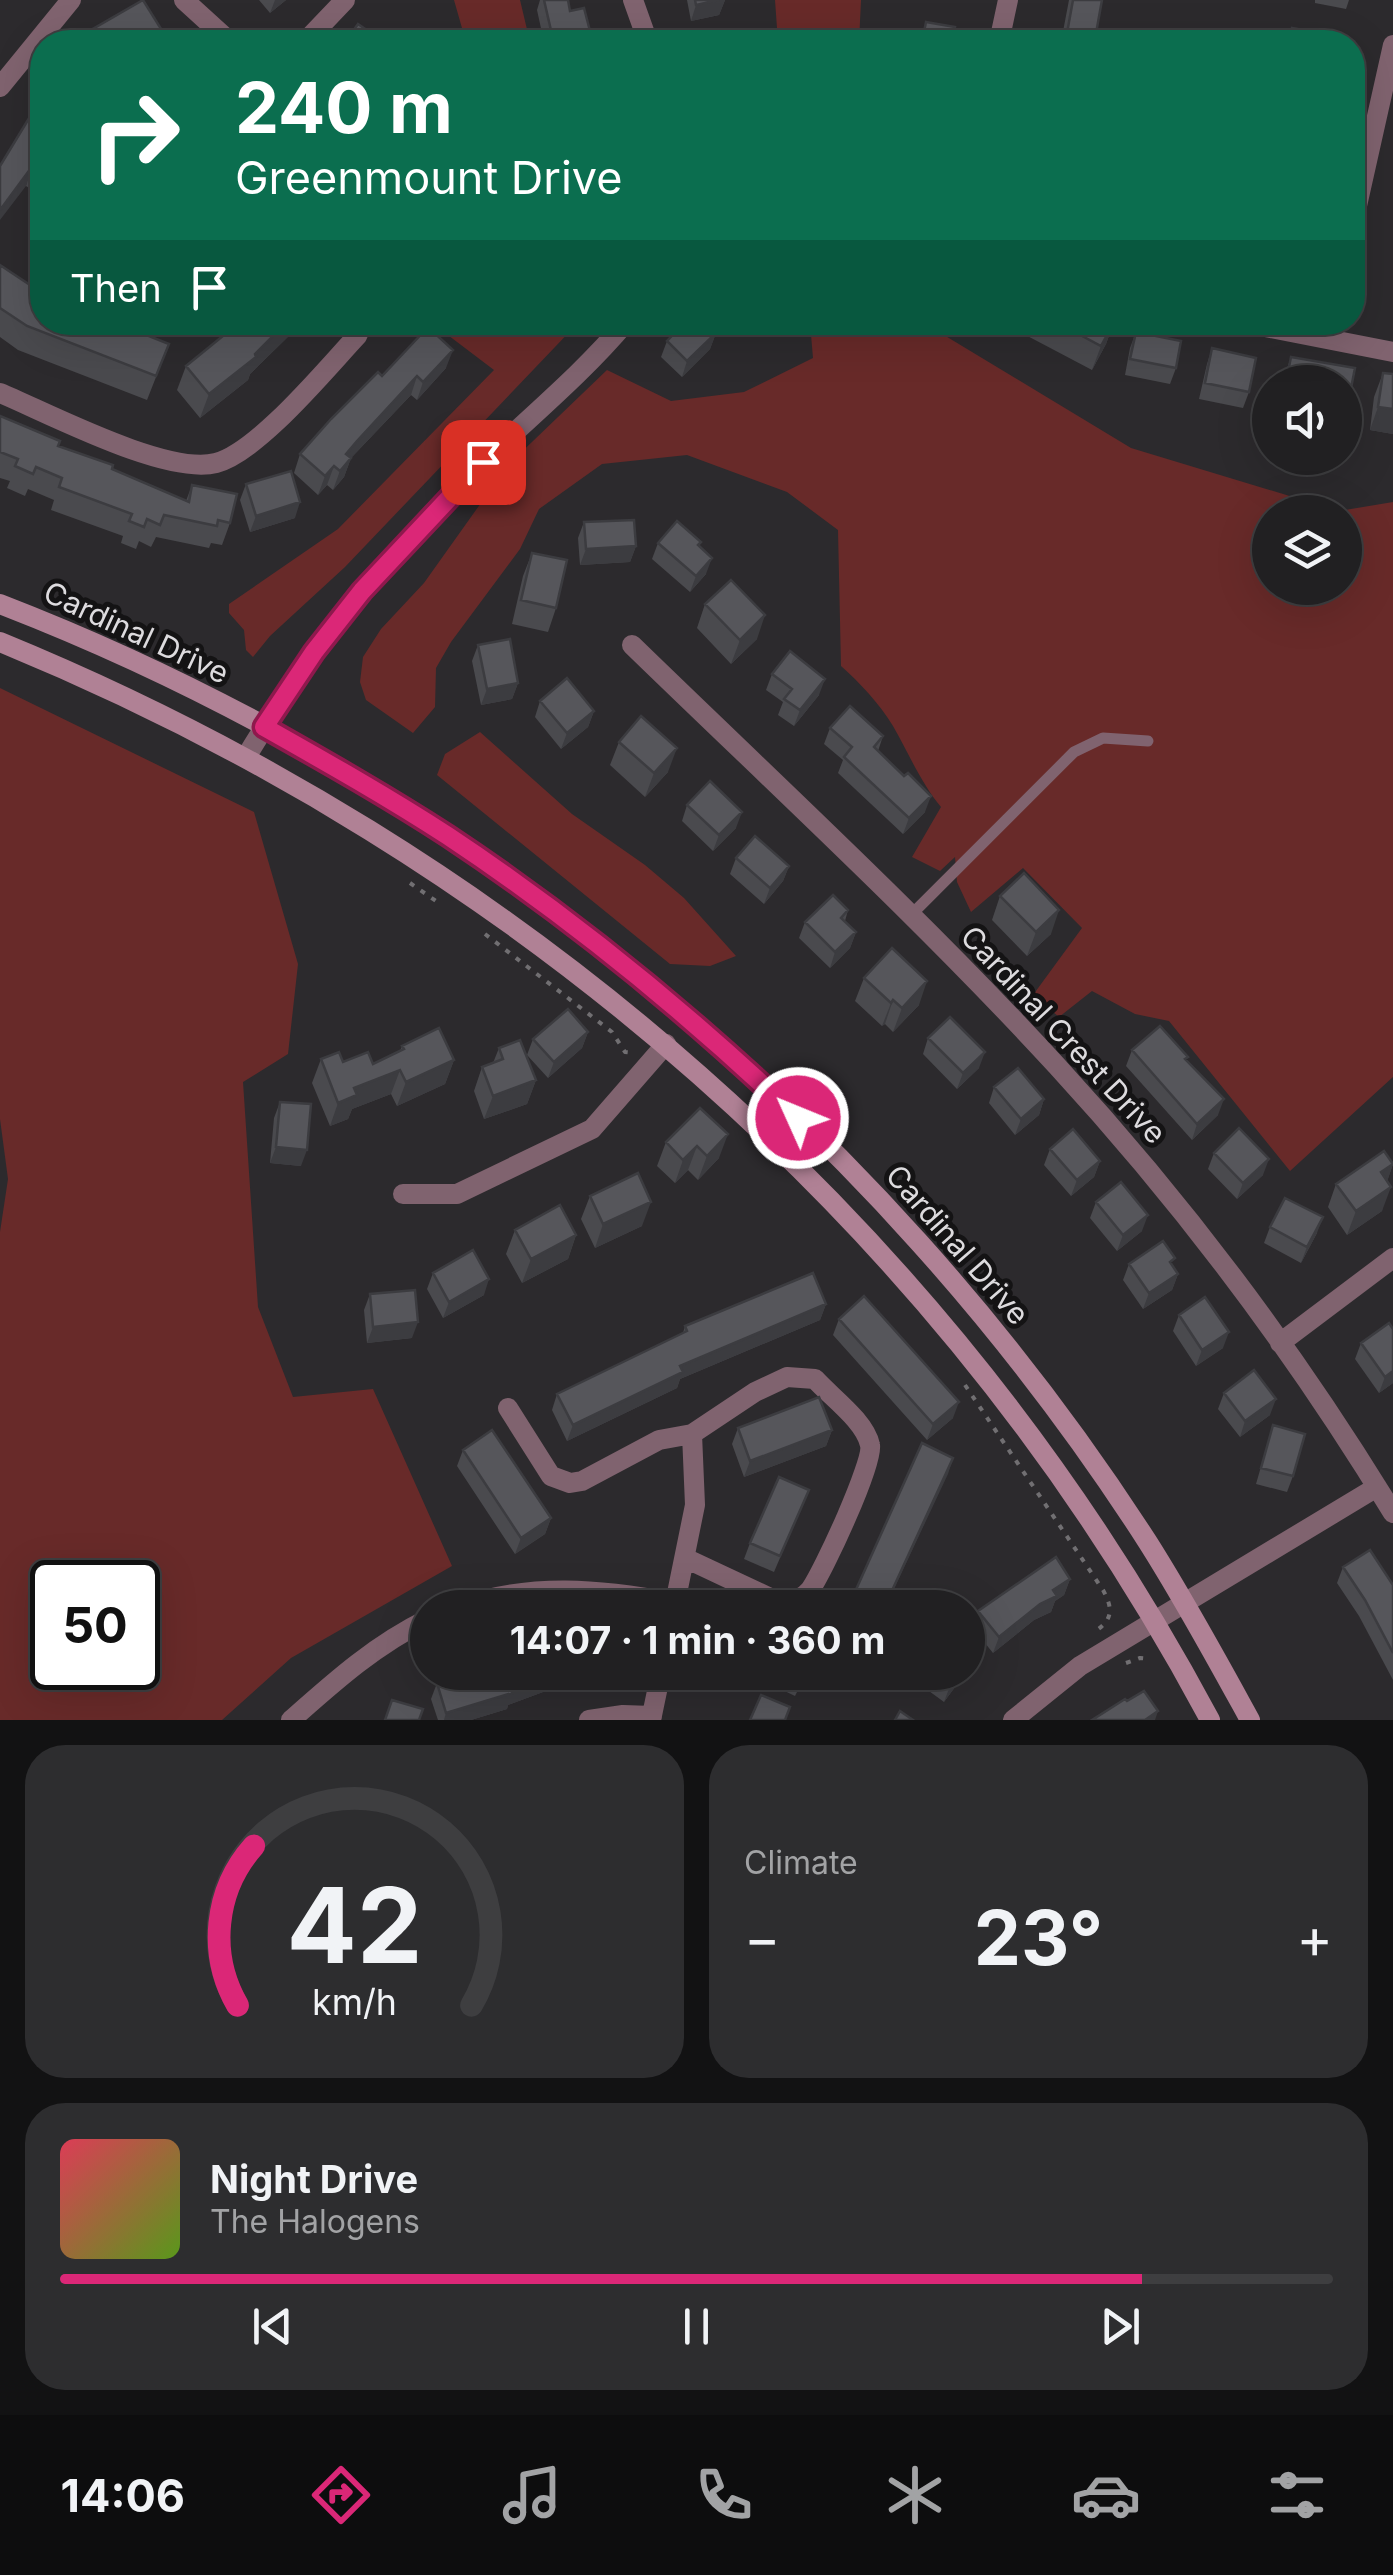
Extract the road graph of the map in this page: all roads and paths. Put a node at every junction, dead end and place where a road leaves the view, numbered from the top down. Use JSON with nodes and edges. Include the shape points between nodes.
{"nodes":[{"id":1,"x":71,"y":0,"type":"edge"},
{"id":2,"x":184,"y":0,"type":"edge"},
{"id":3,"x":345,"y":0,"type":"edge"},
{"id":4,"x":633,"y":0,"type":"edge"},
{"id":5,"x":1008,"y":0,"type":"edge"},
{"id":6,"x":47,"y":30,"type":"edge"},
{"id":7,"x":217,"y":30,"type":"edge"},
{"id":8,"x":316,"y":30,"type":"edge"},
{"id":9,"x":644,"y":30,"type":"edge"},
{"id":10,"x":1002,"y":30,"type":"edge"},
{"id":11,"x":1393,"y":45,"type":"edge"},
{"id":12,"x":30,"y":51,"type":"edge"},
{"id":13,"x":0,"y":88,"type":"edge"},
{"id":14,"x":1365,"y":170,"type":"edge"},
{"id":15,"x":357,"y":335,"type":"edge"},
{"id":16,"x":615,"y":335,"type":"edge"},
{"id":17,"x":1341,"y":335,"type":"edge"},
{"id":18,"x":1393,"y":352,"type":"edge"},
{"id":19,"x":0,"y":392,"type":"edge"},
{"id":20,"x":0,"y":604,"type":"edge"},
{"id":21,"x":0,"y":642,"type":"edge"},
{"id":22,"x":632,"y":645,"type":"dead end"},
{"id":23,"x":264,"y":727,"type":"junction"},
{"id":24,"x":1148,"y":741,"type":"dead end"},
{"id":25,"x":246,"y":757,"type":"junction"},
{"id":26,"x":405,"y":879,"type":"dead end"},
{"id":27,"x":448,"y":909,"type":"dead end"},
{"id":28,"x":910,"y":916,"type":"junction"},
{"id":29,"x":472,"y":926,"type":"dead end"},
{"id":30,"x":666,"y":1044,"type":"junction"},
{"id":31,"x":632,"y":1051,"type":"dead end"},
{"id":32,"x":402,"y":1194,"type":"dead end"},
{"id":33,"x":1393,"y":1258,"type":"edge"},
{"id":34,"x":1280,"y":1343,"type":"junction"},
{"id":35,"x":960,"y":1378,"type":"dead end"},
{"id":36,"x":508,"y":1408,"type":"dead end"},
{"id":37,"x":692,"y":1434,"type":"junction"},
{"id":38,"x":1377,"y":1487,"type":"junction"},
{"id":39,"x":1393,"y":1514,"type":"edge"},
{"id":40,"x":685,"y":1558,"type":"junction"},
{"id":41,"x":539,"y":1590,"type":"edge"},
{"id":42,"x":587,"y":1590,"type":"edge"},
{"id":43,"x":678,"y":1590,"type":"edge"},
{"id":44,"x":1185,"y":1604,"type":"junction"},
{"id":45,"x":1110,"y":1614,"type":"junction"},
{"id":46,"x":1118,"y":1616,"type":"dead end"},
{"id":47,"x":1154,"y":1622,"type":"junction"},
{"id":48,"x":410,"y":1630,"type":"edge"},
{"id":49,"x":1097,"y":1630,"type":"dead end"},
{"id":50,"x":657,"y":1690,"type":"edge"},
{"id":51,"x":652,"y":1718,"type":"edge"},
{"id":52,"x":291,"y":1720,"type":"edge"},
{"id":53,"x":589,"y":1720,"type":"edge"},
{"id":54,"x":1013,"y":1720,"type":"edge"},
{"id":55,"x":1210,"y":1720,"type":"edge"},
{"id":56,"x":1250,"y":1720,"type":"edge"}],
"edges":[{"from":1,"to":6,"type":"street"},
{"from":2,"to":7,"type":"street"},
{"from":3,"to":8,"type":"street"},
{"from":4,"to":9,"type":"street"},
{"from":5,"to":10,"type":"street"},
{"from":11,"to":14,"type":"street"},
{"from":12,"to":13,"type":"street"},
{"from":15,"to":19,"type":"street","via":[[267,432],[216,463],[150,456]]},
{"from":16,"to":23,"type":"street","via":[[362,591]]},
{"from":17,"to":18,"type":"street"},
{"from":20,"to":23,"type":"main road","name":"Cardinal Drive"},
{"from":21,"to":25,"type":"main road","name":"Cardinal Drive"},
{"from":22,"to":28,"type":"street","name":"Cardinal Crest Drive"},
{"from":23,"to":25,"type":"street"},
{"from":23,"to":44,"type":"main road","name":"Cardinal Drive","via":[[388,799],[618,960],[850,1168],[1049,1402]]},
{"from":24,"to":28,"type":"lane","via":[[1103,738],[1074,752]]},
{"from":25,"to":30,"type":"main road","name":"Cardinal Drive","via":[[456,885]]},
{"from":26,"to":27,"type":"path"},
{"from":28,"to":34,"type":"street","name":"Cardinal Crest Drive","via":[[1120,1138]]},
{"from":29,"to":31,"type":"path","via":[[600,1022],[625,1052]]},
{"from":30,"to":32,"type":"street","via":[[592,1129],[458,1194]]},
{"from":30,"to":47,"type":"main road","name":"Cardinal Drive","via":[[792,1160],[934,1313],[1048,1459]]},
{"from":33,"to":34,"type":"street"},
{"from":34,"to":38,"type":"street","name":"Cardinal Crest Drive"},
{"from":35,"to":45,"type":"path","via":[[1103,1590]]},
{"from":36,"to":37,"type":"street","via":[[551,1476],[570,1483],[659,1440]]},
{"from":37,"to":40,"type":"street","via":[[695,1505]]},
{"from":37,"to":40,"type":"street","via":[[754,1392],[801,1376],[814,1380],[865,1432],[871,1458],[821,1570],[800,1599],[783,1604]]},
{"from":38,"to":39,"type":"street","name":"Cardinal Crest Drive"},
{"from":38,"to":44,"type":"street"},
{"from":40,"to":43,"type":"street"},
{"from":41,"to":42,"type":"street"},
{"from":44,"to":47,"type":"street"},
{"from":44,"to":56,"type":"main road","name":"Cardinal Drive"},
{"from":45,"to":46,"type":"path"},
{"from":45,"to":49,"type":"path"},
{"from":47,"to":54,"type":"street","via":[[1080,1666]]},
{"from":47,"to":55,"type":"main road","name":"Cardinal Drive"},
{"from":48,"to":52,"type":"street","via":[[336,1678]]},
{"from":50,"to":51,"type":"street"},
{"from":51,"to":53,"type":"street"}]}
